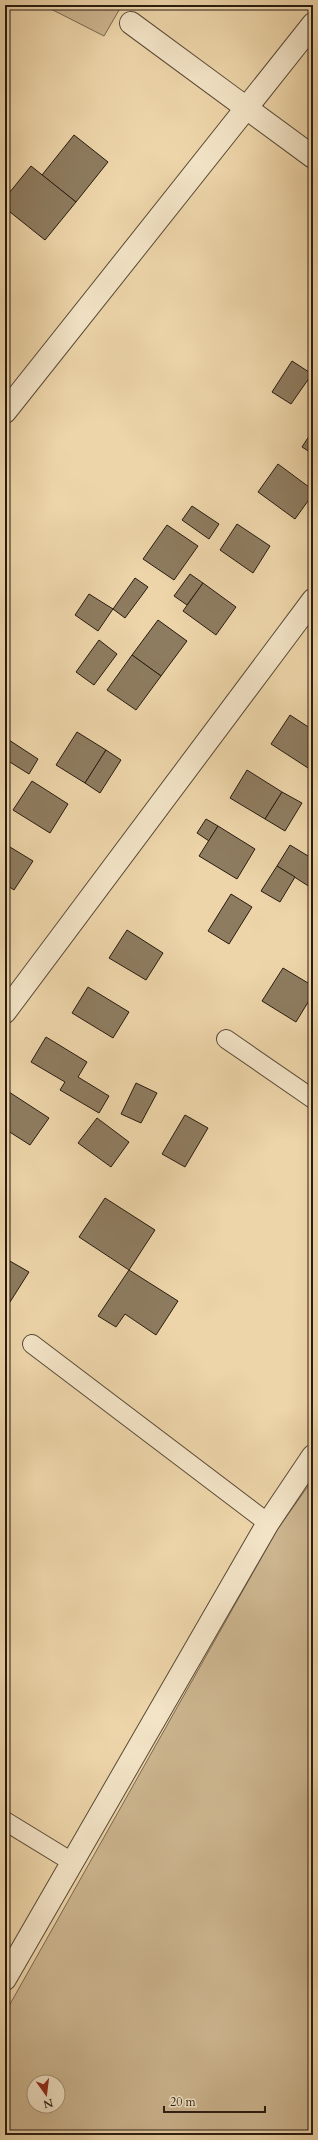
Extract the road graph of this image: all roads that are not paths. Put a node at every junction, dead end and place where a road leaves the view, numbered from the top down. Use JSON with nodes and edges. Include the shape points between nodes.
{"nodes":[{"id":1,"x":131,"y":22,"type":"dead end"},
{"id":2,"x":313,"y":24,"type":"edge"},
{"id":3,"x":246,"y":108,"type":"junction"},
{"id":4,"x":313,"y":157,"type":"edge"},
{"id":5,"x":5,"y":412,"type":"edge"},
{"id":6,"x":313,"y":600,"type":"edge"},
{"id":7,"x":5,"y":1012,"type":"edge"},
{"id":8,"x":226,"y":1039,"type":"dead end"},
{"id":9,"x":313,"y":1099,"type":"edge"},
{"id":10,"x":32,"y":1344,"type":"dead end"},
{"id":11,"x":313,"y":1456,"type":"edge"},
{"id":12,"x":268,"y":1523,"type":"junction"},
{"id":13,"x":5,"y":1821,"type":"edge"},
{"id":14,"x":72,"y":1862,"type":"junction"},
{"id":15,"x":5,"y":1979,"type":"edge"}],
"edges":[{"from":1,"to":3,"type":"street"},
{"from":2,"to":3,"type":"street"},
{"from":3,"to":4,"type":"street"},
{"from":3,"to":5,"type":"street"},
{"from":6,"to":7,"type":"street"},
{"from":8,"to":9,"type":"lane"},
{"from":10,"to":12,"type":"lane"},
{"from":11,"to":12,"type":"street"},
{"from":12,"to":14,"type":"street"},
{"from":13,"to":14,"type":"lane"},
{"from":14,"to":15,"type":"street"}]}
